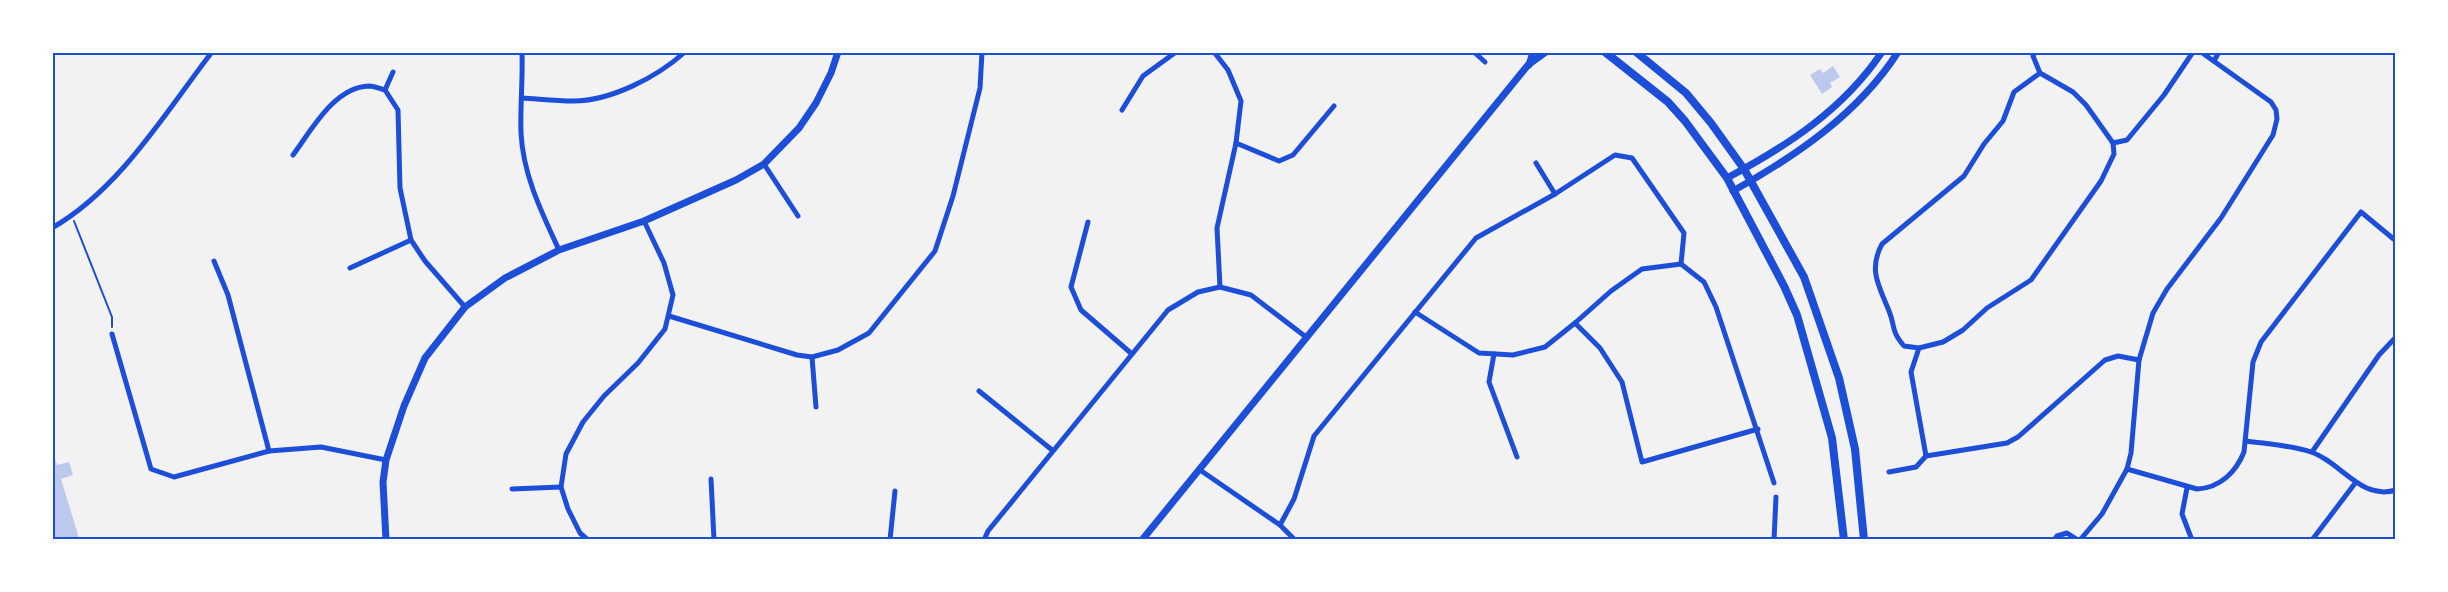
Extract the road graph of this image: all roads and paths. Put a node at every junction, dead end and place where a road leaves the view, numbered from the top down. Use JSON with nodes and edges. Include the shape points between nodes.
{"nodes":[{"id":1,"x":522,"y":52,"type":"edge"},
{"id":2,"x":685,"y":52,"type":"edge"},
{"id":3,"x":838,"y":52,"type":"edge"},
{"id":4,"x":982,"y":52,"type":"edge"},
{"id":5,"x":1176,"y":52,"type":"edge"},
{"id":6,"x":1214,"y":52,"type":"edge"},
{"id":7,"x":1474,"y":52,"type":"edge"},
{"id":8,"x":1533,"y":52,"type":"edge"},
{"id":9,"x":1546,"y":52,"type":"edge"},
{"id":10,"x":1605,"y":52,"type":"edge"},
{"id":11,"x":1636,"y":52,"type":"edge"},
{"id":12,"x":1882,"y":52,"type":"edge"},
{"id":13,"x":1898,"y":52,"type":"edge"},
{"id":14,"x":2034,"y":52,"type":"edge"},
{"id":15,"x":2192,"y":52,"type":"edge"},
{"id":16,"x":2201,"y":52,"type":"edge"},
{"id":17,"x":2219,"y":52,"type":"edge"},
{"id":18,"x":209,"y":54,"type":"edge"},
{"id":19,"x":2214,"y":61,"type":"junction"},
{"id":20,"x":1485,"y":62,"type":"dead end"},
{"id":21,"x":1528,"y":65,"type":"junction"},
{"id":22,"x":393,"y":72,"type":"dead end"},
{"id":23,"x":2040,"y":73,"type":"junction"},
{"id":24,"x":385,"y":90,"type":"junction"},
{"id":25,"x":522,"y":98,"type":"junction"},
{"id":26,"x":1334,"y":106,"type":"dead end"},
{"id":27,"x":1122,"y":110,"type":"dead end"},
{"id":28,"x":2113,"y":143,"type":"junction"},
{"id":29,"x":1236,"y":144,"type":"junction"},
{"id":30,"x":293,"y":156,"type":"dead end"},
{"id":31,"x":1536,"y":163,"type":"dead end"},
{"id":32,"x":764,"y":164,"type":"junction"},
{"id":33,"x":1744,"y":169,"type":"junction"},
{"id":34,"x":1727,"y":178,"type":"junction"},
{"id":35,"x":1751,"y":181,"type":"junction"},
{"id":36,"x":1733,"y":190,"type":"junction"},
{"id":37,"x":1556,"y":194,"type":"junction"},
{"id":38,"x":72,"y":216,"type":"junction"},
{"id":39,"x":798,"y":216,"type":"dead end"},
{"id":40,"x":644,"y":221,"type":"junction"},
{"id":41,"x":1088,"y":222,"type":"dead end"},
{"id":42,"x":52,"y":228,"type":"edge"},
{"id":43,"x":411,"y":240,"type":"junction"},
{"id":44,"x":2396,"y":242,"type":"edge"},
{"id":45,"x":559,"y":250,"type":"junction"},
{"id":46,"x":214,"y":261,"type":"dead end"},
{"id":47,"x":1681,"y":264,"type":"junction"},
{"id":48,"x":350,"y":268,"type":"dead end"},
{"id":49,"x":1220,"y":287,"type":"junction"},
{"id":50,"x":465,"y":307,"type":"junction"},
{"id":51,"x":1415,"y":312,"type":"junction"},
{"id":52,"x":668,"y":316,"type":"junction"},
{"id":53,"x":1575,"y":323,"type":"junction"},
{"id":54,"x":112,"y":334,"type":"joint"},
{"id":55,"x":1306,"y":337,"type":"junction"},
{"id":56,"x":2396,"y":337,"type":"edge"},
{"id":57,"x":1919,"y":348,"type":"junction"},
{"id":58,"x":1132,"y":354,"type":"junction"},
{"id":59,"x":1494,"y":354,"type":"junction"},
{"id":60,"x":812,"y":357,"type":"junction"},
{"id":61,"x":2138,"y":360,"type":"junction"},
{"id":62,"x":979,"y":391,"type":"dead end"},
{"id":63,"x":816,"y":407,"type":"dead end"},
{"id":64,"x":1758,"y":429,"type":"junction"},
{"id":65,"x":2246,"y":441,"type":"junction"},
{"id":66,"x":1052,"y":450,"type":"junction"},
{"id":67,"x":269,"y":451,"type":"junction"},
{"id":68,"x":2312,"y":452,"type":"junction"},
{"id":69,"x":1926,"y":456,"type":"junction"},
{"id":70,"x":1517,"y":457,"type":"dead end"},
{"id":71,"x":386,"y":460,"type":"junction"},
{"id":72,"x":2126,"y":469,"type":"junction"},
{"id":73,"x":1200,"y":470,"type":"junction"},
{"id":74,"x":1889,"y":472,"type":"dead end"},
{"id":75,"x":710,"y":479,"type":"dead end"},
{"id":76,"x":2356,"y":482,"type":"junction"},
{"id":77,"x":1774,"y":483,"type":"dead end"},
{"id":78,"x":561,"y":487,"type":"junction"},
{"id":79,"x":2188,"y":488,"type":"junction"},
{"id":80,"x":512,"y":489,"type":"dead end"},
{"id":81,"x":2396,"y":490,"type":"edge"},
{"id":82,"x":895,"y":492,"type":"dead end"},
{"id":83,"x":1776,"y":496,"type":"dead end"},
{"id":84,"x":1280,"y":525,"type":"junction"},
{"id":85,"x":386,"y":540,"type":"edge"},
{"id":86,"x":588,"y":540,"type":"edge"},
{"id":87,"x":714,"y":540,"type":"edge"},
{"id":88,"x":890,"y":540,"type":"edge"},
{"id":89,"x":984,"y":540,"type":"edge"},
{"id":90,"x":1142,"y":540,"type":"edge"},
{"id":91,"x":1295,"y":540,"type":"edge"},
{"id":92,"x":1774,"y":540,"type":"edge"},
{"id":93,"x":1844,"y":540,"type":"edge"},
{"id":94,"x":1864,"y":540,"type":"edge"},
{"id":95,"x":2054,"y":540,"type":"edge"},
{"id":96,"x":2079,"y":540,"type":"edge"},
{"id":97,"x":2192,"y":540,"type":"edge"},
{"id":98,"x":2312,"y":540,"type":"edge"}],
"edges":[{"from":1,"to":25,"type":"street"},
{"from":2,"to":25,"type":"street","via":[[654,74],[601,97],[574,101]]},
{"from":3,"to":32,"type":"street","via":[[816,103],[799,128]]},
{"from":4,"to":60,"type":"street","via":[[980,88],[953,196],[935,252],[869,333],[838,350]]},
{"from":5,"to":27,"type":"street","via":[[1143,76]]},
{"from":6,"to":29,"type":"street","via":[[1228,70],[1241,101]]},
{"from":7,"to":20,"type":"street"},
{"from":8,"to":21,"type":"street"},
{"from":9,"to":21,"type":"street"},
{"from":10,"to":34,"type":"main road","via":[[1668,102]]},
{"from":11,"to":33,"type":"main road","via":[[1686,93]]},
{"from":12,"to":33,"type":"street","via":[[1851,93],[1821,120]]},
{"from":13,"to":35,"type":"street","via":[[1877,82],[1851,109]]},
{"from":14,"to":23,"type":"street"},
{"from":15,"to":28,"type":"street","via":[[2164,95],[2127,140]]},
{"from":16,"to":19,"type":"street"},
{"from":17,"to":19,"type":"street"},
{"from":18,"to":38,"type":"street","via":[[126,165]]},
{"from":19,"to":61,"type":"street","via":[[2271,102],[2276,110],[2276,128],[2221,218],[2167,289],[2153,313]]},
{"from":21,"to":55,"type":"street"},
{"from":22,"to":24,"type":"street"},
{"from":23,"to":28,"type":"street","via":[[2073,92],[2086,104]]},
{"from":23,"to":57,"type":"street","via":[[2014,92],[2003,121],[1964,176],[1882,244],[1875,257],[1876,278],[1889,311],[1893,333],[1904,346]]},
{"from":24,"to":30,"type":"street","via":[[369,86],[347,93],[327,110]]},
{"from":24,"to":43,"type":"street","via":[[398,110],[400,188]]},
{"from":25,"to":45,"type":"street","via":[[521,134],[530,181]]},
{"from":26,"to":29,"type":"street","via":[[1293,155],[1279,161]]},
{"from":28,"to":57,"type":"street","via":[[2114,154],[2101,181],[2031,280],[1987,308],[1957,334],[1943,342]]},
{"from":29,"to":49,"type":"street","via":[[1218,228]]},
{"from":31,"to":37,"type":"street"},
{"from":32,"to":39,"type":"street"},
{"from":32,"to":40,"type":"street"},
{"from":33,"to":34,"type":"street"},
{"from":33,"to":35,"type":"main road"},
{"from":34,"to":36,"type":"main road"},
{"from":35,"to":36,"type":"street"},
{"from":35,"to":94,"type":"main road","via":[[1804,277],[1839,378],[1855,449]]},
{"from":36,"to":93,"type":"main road","via":[[1797,316],[1832,438]]},
{"from":37,"to":47,"type":"street","via":[[1615,155],[1632,158],[1684,233]]},
{"from":37,"to":51,"type":"street","via":[[1476,238]]},
{"from":38,"to":42,"type":"street"},
{"from":38,"to":54,"type":"path","via":[[112,317]]},
{"from":40,"to":45,"type":"street"},
{"from":40,"to":52,"type":"street","via":[[664,263],[674,295]]},
{"from":41,"to":58,"type":"street","via":[[1072,287],[1082,310]]},
{"from":43,"to":48,"type":"street"},
{"from":43,"to":50,"type":"street","via":[[424,261]]},
{"from":44,"to":65,"type":"street","via":[[2361,212],[2261,342],[2253,362]]},
{"from":45,"to":50,"type":"street","via":[[505,278]]},
{"from":46,"to":67,"type":"street","via":[[228,294]]},
{"from":47,"to":53,"type":"street","via":[[1642,269]]},
{"from":47,"to":64,"type":"street","via":[[1704,282],[1716,307]]},
{"from":49,"to":55,"type":"street","via":[[1251,295]]},
{"from":49,"to":58,"type":"street","via":[[1198,292],[1168,310]]},
{"from":50,"to":71,"type":"street","via":[[425,358]]},
{"from":51,"to":59,"type":"street","via":[[1479,353]]},
{"from":51,"to":84,"type":"street","via":[[1314,436],[1294,499]]},
{"from":52,"to":60,"type":"street"},
{"from":52,"to":78,"type":"street","via":[[665,329],[638,363],[583,422],[566,454]]},
{"from":53,"to":59,"type":"street","via":[[1544,347],[1513,355]]},
{"from":53,"to":64,"type":"street","via":[[1600,348],[1622,382],[1642,462]]},
{"from":54,"to":67,"type":"street","via":[[151,469],[174,477]]},
{"from":55,"to":73,"type":"street"},
{"from":56,"to":68,"type":"street","via":[[2379,355]]},
{"from":57,"to":69,"type":"street","via":[[1911,372]]},
{"from":58,"to":66,"type":"street"},
{"from":59,"to":70,"type":"street","via":[[1489,382]]},
{"from":60,"to":63,"type":"street"},
{"from":61,"to":69,"type":"street","via":[[2118,356],[2105,360],[2018,437],[2007,443]]},
{"from":61,"to":72,"type":"street","via":[[2132,444]]},
{"from":62,"to":66,"type":"street"},
{"from":64,"to":77,"type":"street"},
{"from":65,"to":68,"type":"street"},
{"from":65,"to":79,"type":"street","via":[[2240,464],[2224,480],[2206,489]]},
{"from":66,"to":89,"type":"street"},
{"from":67,"to":71,"type":"street","via":[[320,447]]},
{"from":68,"to":76,"type":"street"},
{"from":69,"to":74,"type":"street","via":[[1916,467]]},
{"from":71,"to":85,"type":"street","via":[[382,499]]},
{"from":72,"to":79,"type":"street"},
{"from":72,"to":96,"type":"street","via":[[2102,514]]},
{"from":73,"to":84,"type":"street"},
{"from":73,"to":90,"type":"street"},
{"from":75,"to":87,"type":"street"},
{"from":76,"to":81,"type":"street","via":[[2372,492]]},
{"from":76,"to":98,"type":"street"},
{"from":78,"to":80,"type":"street"},
{"from":78,"to":86,"type":"street","via":[[580,533]]},
{"from":79,"to":97,"type":"street","via":[[2182,521]]},
{"from":82,"to":88,"type":"street"},
{"from":83,"to":92,"type":"street"},
{"from":84,"to":91,"type":"street"},
{"from":95,"to":96,"type":"street","via":[[2067,533]]}]}
